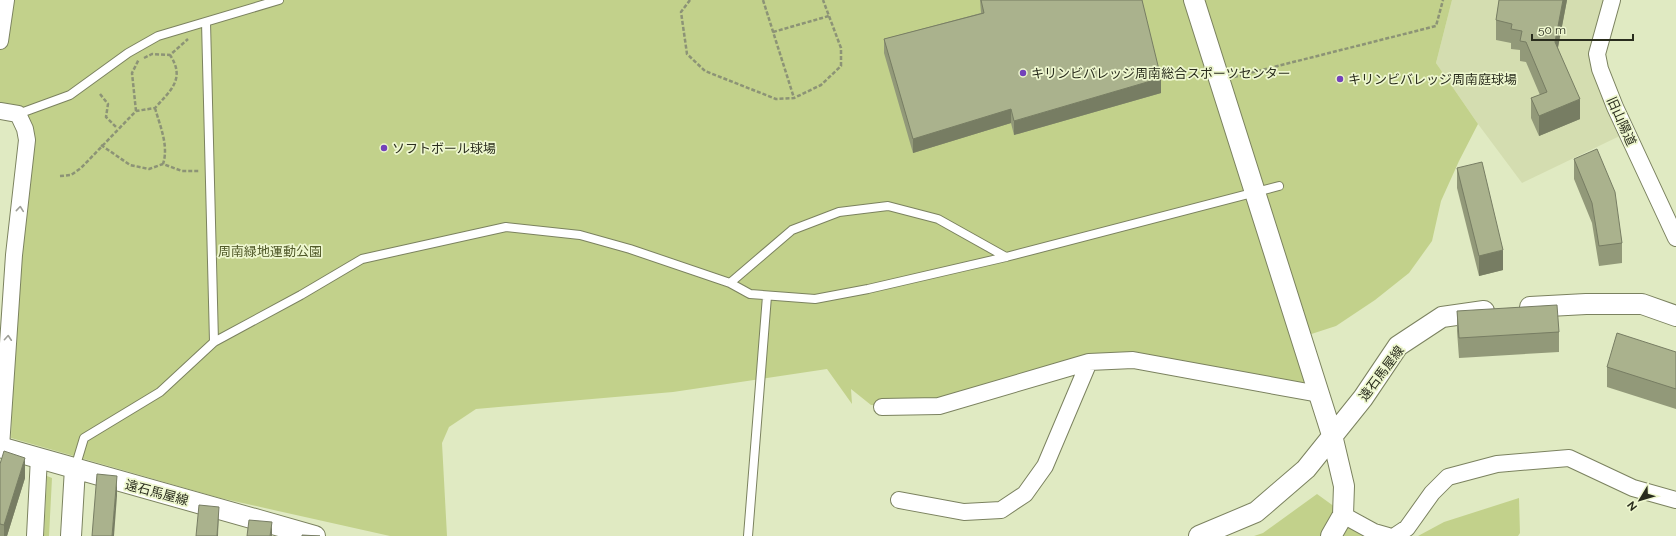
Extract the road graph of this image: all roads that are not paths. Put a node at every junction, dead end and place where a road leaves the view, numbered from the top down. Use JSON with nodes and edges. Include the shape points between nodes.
{"nodes":[{"id":1,"x":6,"y":0,"type":"edge"},
{"id":2,"x":279,"y":0,"type":"edge"},
{"id":3,"x":1194,"y":0,"type":"edge"},
{"id":4,"x":1612,"y":0,"type":"edge"},
{"id":5,"x":206,"y":22,"type":"junction"},
{"id":6,"x":0,"y":41,"type":"edge"},
{"id":7,"x":0,"y":112,"type":"edge"},
{"id":8,"x":18,"y":114,"type":"junction"},
{"id":9,"x":1279,"y":186,"type":"dead end"},
{"id":10,"x":1256,"y":192,"type":"junction"},
{"id":11,"x":1676,"y":238,"type":"edge"},
{"id":12,"x":1006,"y":257,"type":"junction"},
{"id":13,"x":730,"y":283,"type":"junction"},
{"id":14,"x":767,"y":296,"type":"junction"},
{"id":15,"x":1676,"y":316,"type":"edge"},
{"id":16,"x":214,"y":342,"type":"junction"},
{"id":17,"x":1089,"y":362,"type":"junction"},
{"id":18,"x":1319,"y":394,"type":"junction"},
{"id":19,"x":882,"y":407,"type":"dead end"},
{"id":20,"x":1332,"y":435,"type":"junction"},
{"id":21,"x":0,"y":447,"type":"edge"},
{"id":22,"x":39,"y":457,"type":"junction"},
{"id":23,"x":75,"y":468,"type":"junction"},
{"id":24,"x":899,"y":500,"type":"dead end"},
{"id":25,"x":1676,"y":500,"type":"edge"},
{"id":26,"x":1343,"y":515,"type":"junction"},
{"id":27,"x":35,"y":536,"type":"edge"},
{"id":28,"x":71,"y":536,"type":"edge"},
{"id":29,"x":315,"y":536,"type":"edge"},
{"id":30,"x":748,"y":536,"type":"edge"},
{"id":31,"x":1199,"y":536,"type":"edge"},
{"id":32,"x":1331,"y":536,"type":"edge"},
{"id":33,"x":1388,"y":536,"type":"edge"},
{"id":34,"x":1395,"y":536,"type":"edge"}],
"edges":[{"from":1,"to":6,"type":"street"},
{"from":2,"to":5,"type":"lane"},
{"from":3,"to":10,"type":"street"},
{"from":4,"to":11,"type":"street","name":"旧山陽道","via":[[1597,54],[1600,69]]},
{"from":5,"to":8,"type":"lane","via":[[158,36],[128,53],[70,95]]},
{"from":5,"to":16,"type":"lane"},
{"from":7,"to":8,"type":"street"},
{"from":21,"to":8,"type":"street","one_way":true,"via":[[14,255],[27,140]]},
{"from":9,"to":10,"type":"lane"},
{"from":10,"to":12,"type":"lane"},
{"from":10,"to":18,"type":"street"},
{"from":12,"to":13,"type":"lane","via":[[938,219],[888,206],[839,212],[792,230]]},
{"from":12,"to":14,"type":"lane","via":[[815,299]]},
{"from":13,"to":14,"type":"lane","via":[[750,294]]},
{"from":13,"to":16,"type":"lane","via":[[630,248],[580,235],[506,227],[362,259]]},
{"from":14,"to":30,"type":"lane"},
{"from":15,"to":20,"type":"street","name":"遠石馬屋線","via":[[1642,304],[1586,304],[1508,309],[1442,317],[1398,346],[1363,398]]},
{"from":16,"to":23,"type":"lane","via":[[160,392],[84,438]]},
{"from":17,"to":18,"type":"street","via":[[1133,360]]},
{"from":17,"to":19,"type":"street","via":[[939,406]]},
{"from":17,"to":24,"type":"street","via":[[1045,466],[1025,494],[1001,510],[964,512]]},
{"from":18,"to":20,"type":"street"},
{"from":20,"to":26,"type":"street","via":[[1344,486]]},
{"from":20,"to":31,"type":"street","name":"遠石馬屋線","via":[[1306,469],[1256,512]]},
{"from":21,"to":22,"type":"street","name":"遠石馬屋線"},
{"from":22,"to":23,"type":"street","name":"遠石馬屋線"},
{"from":22,"to":27,"type":"street"},
{"from":23,"to":28,"type":"street"},
{"from":23,"to":29,"type":"street","name":"遠石馬屋線"},
{"from":25,"to":34,"type":"street","via":[[1633,488],[1569,458],[1497,464],[1448,477],[1432,493],[1407,528]]},
{"from":26,"to":32,"type":"street"},
{"from":26,"to":33,"type":"street","via":[[1374,532]]}]}
